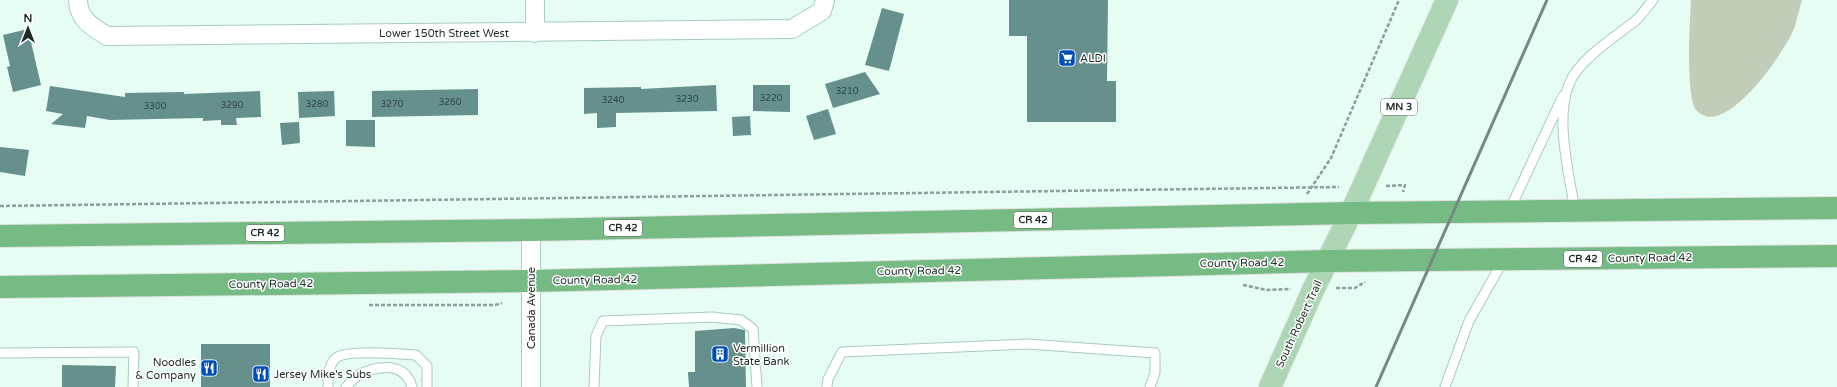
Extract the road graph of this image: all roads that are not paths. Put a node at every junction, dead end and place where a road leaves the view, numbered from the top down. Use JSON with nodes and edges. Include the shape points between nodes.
{"nodes":[{"id":1,"x":78,"y":0,"type":"edge"},
{"id":2,"x":535,"y":0,"type":"edge"},
{"id":3,"x":825,"y":0,"type":"edge"},
{"id":4,"x":1447,"y":0,"type":"edge"},
{"id":5,"x":1653,"y":0,"type":"edge"},
{"id":6,"x":535,"y":32,"type":"junction"},
{"id":7,"x":1566,"y":92,"type":"junction"},
{"id":8,"x":1837,"y":208,"type":"edge"},
{"id":9,"x":1508,"y":212,"type":"junction"},
{"id":10,"x":1576,"y":212,"type":"junction"},
{"id":11,"x":1351,"y":213,"type":"junction"},
{"id":12,"x":531,"y":230,"type":"junction"},
{"id":13,"x":347,"y":232,"type":"junction"},
{"id":14,"x":0,"y":236,"type":"edge"},
{"id":15,"x":0,"y":245,"type":"edge"},
{"id":16,"x":1837,"y":256,"type":"edge"},
{"id":17,"x":1504,"y":259,"type":"junction"},
{"id":18,"x":1328,"y":261,"type":"junction"},
{"id":19,"x":531,"y":282,"type":"junction"},
{"id":20,"x":0,"y":287,"type":"edge"},
{"id":21,"x":0,"y":353,"type":"edge"},
{"id":22,"x":133,"y":387,"type":"edge"},
{"id":23,"x":328,"y":387,"type":"edge"},
{"id":24,"x":346,"y":387,"type":"edge"},
{"id":25,"x":412,"y":387,"type":"edge"},
{"id":26,"x":427,"y":387,"type":"edge"},
{"id":27,"x":531,"y":387,"type":"edge"},
{"id":28,"x":594,"y":387,"type":"edge"},
{"id":29,"x":757,"y":387,"type":"edge"},
{"id":30,"x":827,"y":387,"type":"edge"},
{"id":31,"x":1150,"y":387,"type":"edge"},
{"id":32,"x":1270,"y":387,"type":"edge"},
{"id":33,"x":1445,"y":387,"type":"edge"}],
"edges":[{"from":1,"to":6,"type":"street","name":"Lower 150th Street West","via":[[88,24],[107,36]]},
{"from":2,"to":6,"type":"street"},
{"from":3,"to":6,"type":"street","name":"Lower 150th Street West","via":[[822,12],[792,29]]},
{"from":4,"to":11,"type":"main road","number":"MN 3"},
{"from":5,"to":7,"type":"lane","via":[[1636,20],[1604,44],[1579,68]]},
{"from":7,"to":9,"type":"lane"},
{"from":7,"to":10,"type":"lane","via":[[1564,136]]},
{"from":8,"to":10,"type":"highway","number":"CR 42"},
{"from":9,"to":10,"type":"highway","number":"CR 42"},
{"from":9,"to":11,"type":"highway","number":"CR 42"},
{"from":11,"to":12,"type":"highway","number":"CR 42"},
{"from":11,"to":18,"type":"main road","number":"MN 3"},
{"from":12,"to":13,"type":"highway","number":"CR 42"},
{"from":12,"to":19,"type":"street","name":"Canada Avenue"},
{"from":13,"to":14,"type":"highway","number":"CR 42"},
{"from":13,"to":15,"type":"highway","via":[[300,239]]},
{"from":16,"to":17,"type":"highway","name":"County Road 42","number":"CR 42"},
{"from":17,"to":18,"type":"highway","name":"County Road 42","number":"CR 42"},
{"from":17,"to":33,"type":"lane","via":[[1469,321]]},
{"from":18,"to":19,"type":"highway","name":"County Road 42","number":"CR 42"},
{"from":18,"to":32,"type":"main road","name":"South Robert Trail","number":"MN 3"},
{"from":19,"to":20,"type":"highway","name":"County Road 42","number":"CR 42"},
{"from":19,"to":27,"type":"street","name":"Canada Avenue"},
{"from":21,"to":22,"type":"lane","via":[[134,352]]},
{"from":23,"to":26,"type":"lane","via":[[328,374],[336,358],[343,354],[385,352],[416,355],[427,366]]},
{"from":24,"to":25,"type":"lane","via":[[358,375],[387,366],[399,370]]},
{"from":28,"to":29,"type":"lane","via":[[596,336],[603,321],[712,318],[741,320],[753,330]]},
{"from":30,"to":31,"type":"lane","via":[[828,379],[842,352],[1027,344],[1155,354],[1155,373]]}]}
